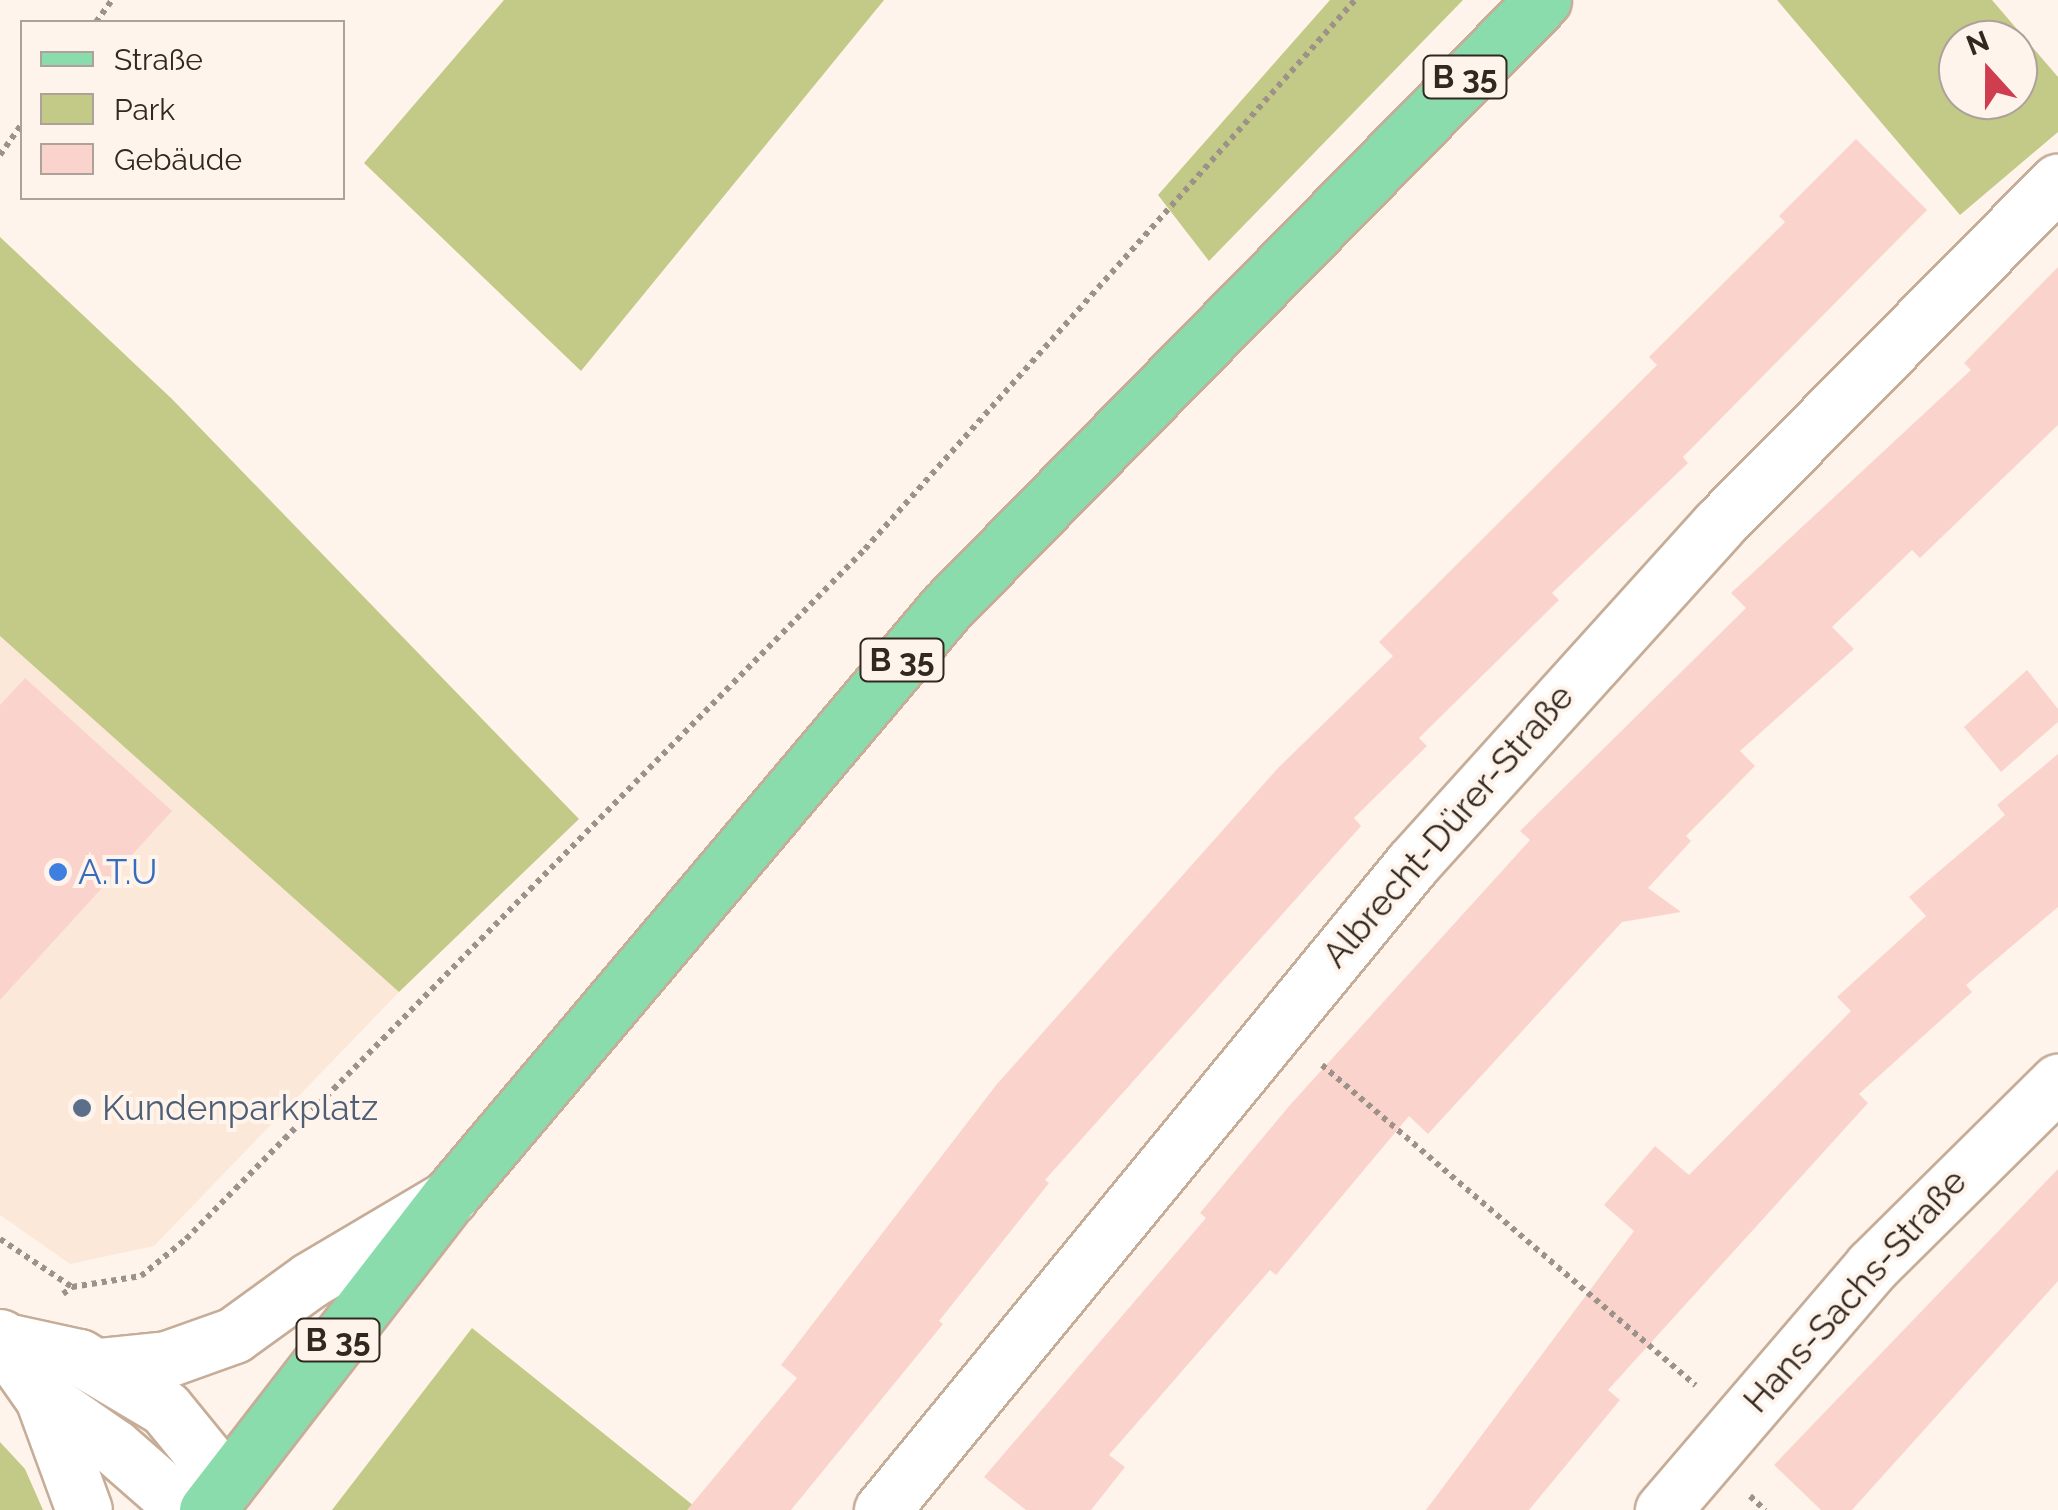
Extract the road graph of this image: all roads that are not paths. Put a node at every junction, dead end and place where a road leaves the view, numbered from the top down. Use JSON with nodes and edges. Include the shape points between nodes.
{"nodes":[{"id":1,"x":1544,"y":0,"type":"edge"},
{"id":2,"x":2058,"y":182,"type":"edge"},
{"id":3,"x":2058,"y":1082,"type":"edge"},
{"id":4,"x":450,"y":1196,"type":"junction"},
{"id":5,"x":3,"y":1339,"type":"edge"},
{"id":6,"x":98,"y":1366,"type":"junction"},
{"id":7,"x":42,"y":1398,"type":"junction"},
{"id":8,"x":207,"y":1501,"type":"edge"},
{"id":9,"x":84,"y":1510,"type":"edge"},
{"id":10,"x":882,"y":1510,"type":"edge"},
{"id":11,"x":1663,"y":1510,"type":"edge"}],
"edges":[{"from":1,"to":4,"type":"main road","number":"B 35","via":[[946,608]]},
{"from":2,"to":10,"type":"street","name":"Albrecht-Dürer-Straße","via":[[1718,525],[1275,1025]]},
{"from":3,"to":11,"type":"street","name":"Hans-Sachs-Straße","via":[[1872,1266]]},
{"from":4,"to":6,"type":"street","via":[[310,1280],[234,1335],[167,1359]]},
{"from":4,"to":8,"type":"main road","number":"B 35"},
{"from":5,"to":6,"type":"street"},
{"from":5,"to":7,"type":"street"},
{"from":6,"to":8,"type":"street","via":[[166,1408]]},
{"from":7,"to":8,"type":"street"},
{"from":7,"to":9,"type":"street"}]}
